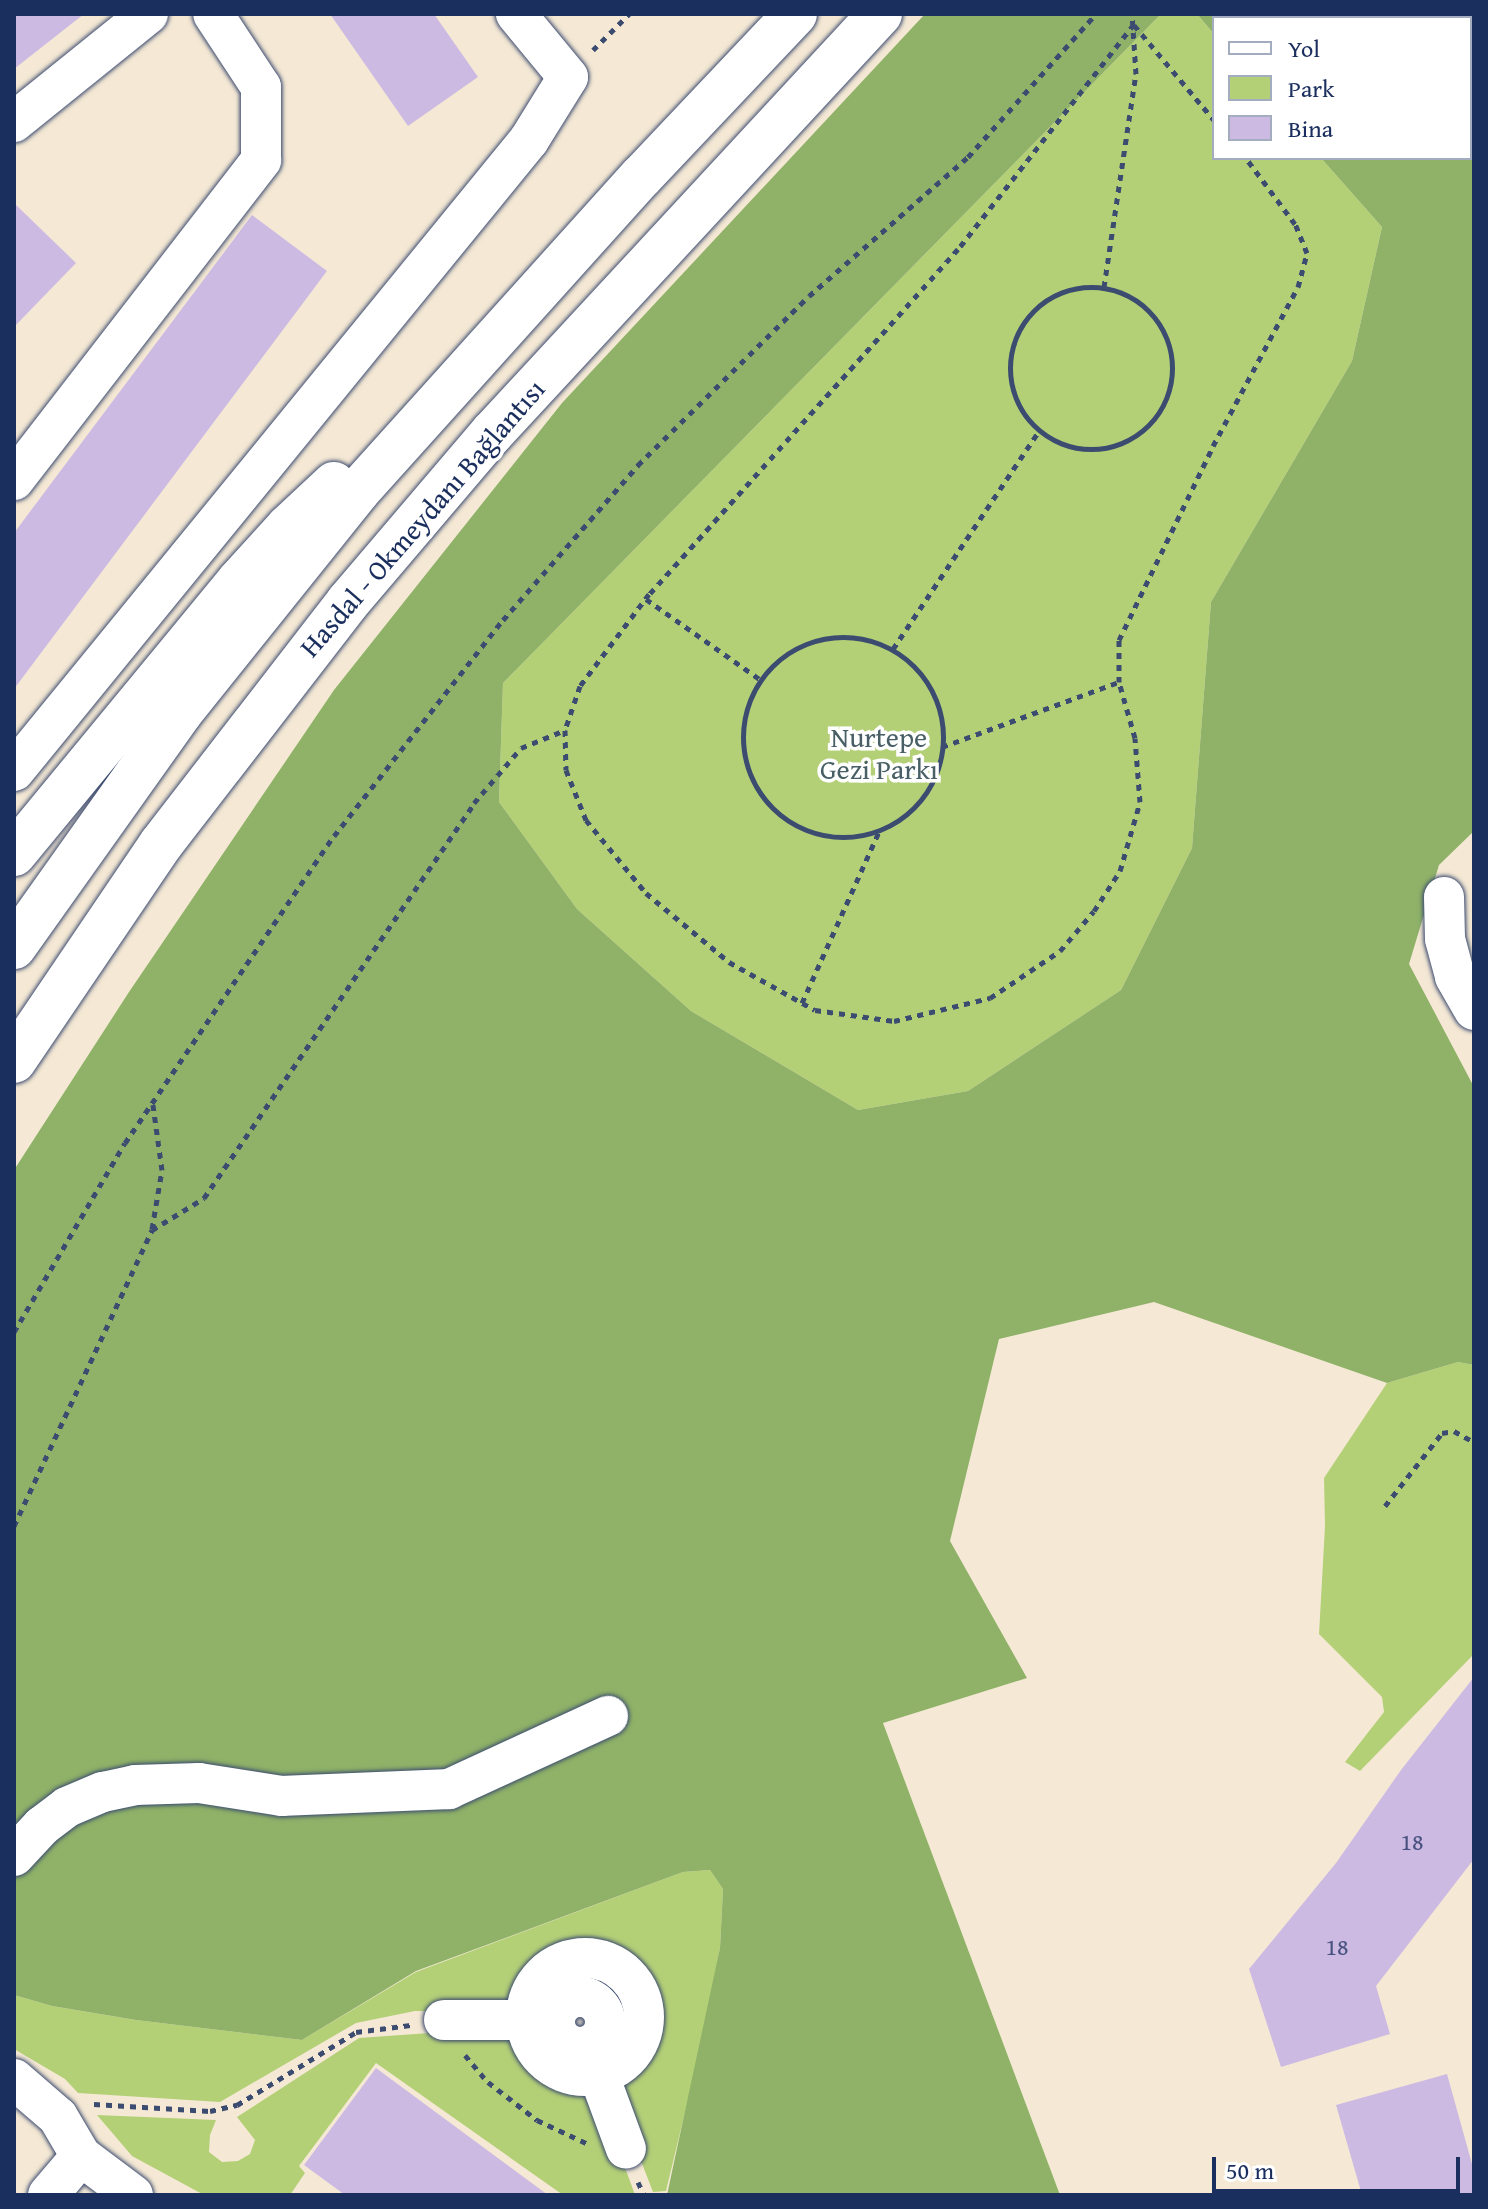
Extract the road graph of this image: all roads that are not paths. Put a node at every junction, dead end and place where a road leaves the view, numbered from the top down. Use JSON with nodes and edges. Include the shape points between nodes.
{"nodes":[{"id":1,"x":148,"y":14,"type":"edge"},
{"id":2,"x":213,"y":14,"type":"edge"},
{"id":3,"x":516,"y":14,"type":"edge"},
{"id":4,"x":795,"y":14,"type":"edge"},
{"id":5,"x":880,"y":14,"type":"edge"},
{"id":6,"x":14,"y":122,"type":"edge"},
{"id":7,"x":422,"y":418,"type":"junction"},
{"id":8,"x":14,"y":480,"type":"edge"},
{"id":9,"x":14,"y":771,"type":"edge"},
{"id":10,"x":14,"y":854,"type":"edge"},
{"id":11,"x":1444,"y":897,"type":"dead end"},
{"id":12,"x":14,"y":947,"type":"edge"},
{"id":13,"x":1468,"y":984,"type":"edge"},
{"id":14,"x":14,"y":1061,"type":"edge"},
{"id":15,"x":608,"y":1716,"type":"dead end"},
{"id":16,"x":14,"y":1856,"type":"edge"},
{"id":17,"x":614,"y":1966,"type":"junction"},
{"id":18,"x":588,"y":1999,"type":"junction"},
{"id":19,"x":444,"y":2020,"type":"road end"},
{"id":20,"x":541,"y":2021,"type":"junction"},
{"id":21,"x":593,"y":2060,"type":"junction"},
{"id":22,"x":14,"y":2079,"type":"edge"},
{"id":23,"x":626,"y":2149,"type":"road end"},
{"id":24,"x":81,"y":2156,"type":"junction"},
{"id":25,"x":48,"y":2195,"type":"edge"},
{"id":26,"x":133,"y":2195,"type":"edge"}],
"edges":[{"from":1,"to":6,"type":"street"},
{"from":2,"to":8,"type":"street","via":[[261,87],[261,160]]},
{"from":3,"to":9,"type":"street","via":[[568,77],[529,140]]},
{"from":4,"to":7,"type":"highway"},
{"from":5,"to":14,"type":"highway","name":"Hasdal - Okmeydanı Bağlantısı","via":[[492,433],[339,612],[161,844]]},
{"from":7,"to":10,"type":"highway","via":[[345,474],[288,527]]},
{"from":7,"to":12,"type":"highway","via":[[181,712]]},
{"from":11,"to":13,"type":"street","via":[[1445,939]]},
{"from":15,"to":16,"type":"street","via":[[449,1789],[282,1796],[199,1783],[103,1792],[67,1807]]},
{"from":17,"to":18,"type":"street"},
{"from":17,"to":20,"type":"street","via":[[590,1958],[552,1967],[528,1999]]},
{"from":17,"to":21,"type":"street","via":[[638,1990],[643,2030],[621,2063]]},
{"from":18,"to":20,"type":"street","via":[[568,2000]]},
{"from":18,"to":21,"type":"street","via":[[605,2021]]},
{"from":19,"to":20,"type":"street"},
{"from":20,"to":21,"type":"street"},
{"from":21,"to":23,"type":"street"},
{"from":22,"to":24,"type":"street","via":[[58,2117]]},
{"from":24,"to":25,"type":"street"},
{"from":24,"to":26,"type":"street"}]}
